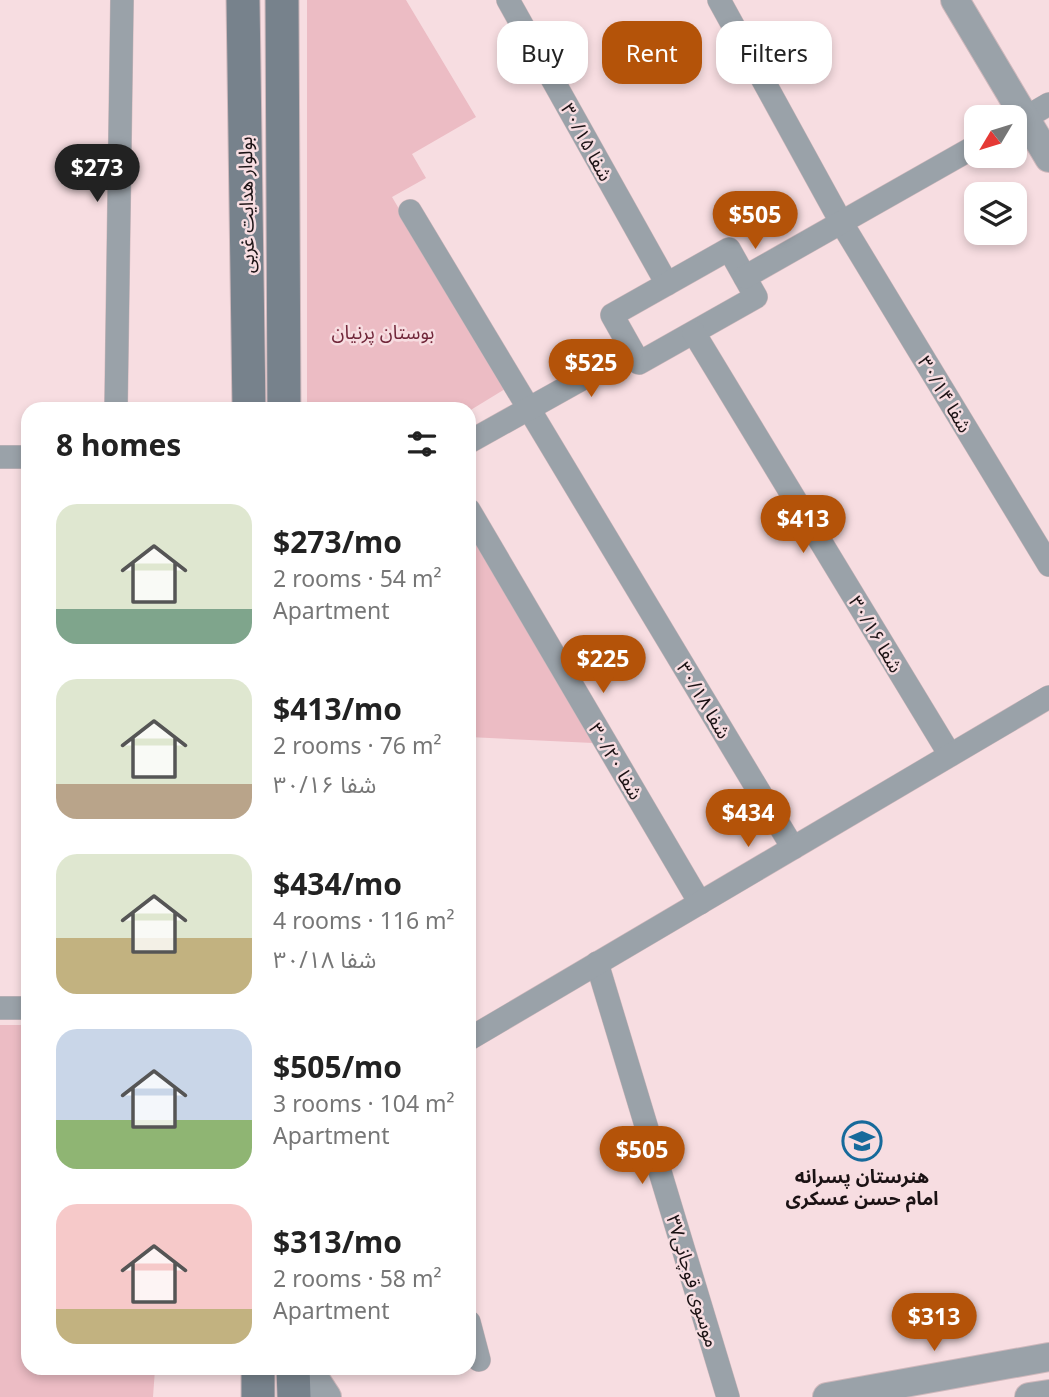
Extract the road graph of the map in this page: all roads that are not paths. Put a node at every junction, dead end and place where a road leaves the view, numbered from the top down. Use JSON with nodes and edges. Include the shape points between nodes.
{"nodes":[{"id":1,"x":122,"y":0,"type":"edge"},
{"id":2,"x":243,"y":0,"type":"edge"},
{"id":3,"x":282,"y":0,"type":"edge"},
{"id":4,"x":508,"y":0,"type":"edge"},
{"id":5,"x":719,"y":0,"type":"edge"},
{"id":6,"x":955,"y":0,"type":"edge"},
{"id":7,"x":1030,"y":115,"type":"edge"},
{"id":8,"x":964,"y":153,"type":"edge"},
{"id":9,"x":1049,"y":158,"type":"edge"},
{"id":10,"x":410,"y":211,"type":"dead end"},
{"id":11,"x":841,"y":222,"type":"junction"},
{"id":12,"x":745,"y":277,"type":"junction"},
{"id":13,"x":667,"y":284,"type":"junction"},
{"id":14,"x":694,"y":333,"type":"junction"},
{"id":15,"x":632,"y":351,"type":"junction"},
{"id":16,"x":116,"y":402,"type":"edge"},
{"id":17,"x":249,"y":402,"type":"edge"},
{"id":18,"x":284,"y":402,"type":"edge"},
{"id":19,"x":529,"y":409,"type":"junction"},
{"id":20,"x":476,"y":438,"type":"edge"},
{"id":21,"x":0,"y":457,"type":"edge"},
{"id":22,"x":21,"y":457,"type":"edge"},
{"id":23,"x":476,"y":522,"type":"edge"},
{"id":24,"x":1049,"y":565,"type":"edge"},
{"id":25,"x":1049,"y":697,"type":"edge"},
{"id":26,"x":950,"y":755,"type":"junction"},
{"id":27,"x":793,"y":848,"type":"junction"},
{"id":28,"x":700,"y":902,"type":"junction"},
{"id":29,"x":597,"y":963,"type":"junction"},
{"id":30,"x":0,"y":1008,"type":"edge"},
{"id":31,"x":21,"y":1008,"type":"edge"},
{"id":32,"x":476,"y":1035,"type":"edge"},
{"id":33,"x":476,"y":1349,"type":"edge"},
{"id":34,"x":1049,"y":1357,"type":"edge"},
{"id":35,"x":479,"y":1360,"type":"dead end"},
{"id":36,"x":258,"y":1375,"type":"edge"},
{"id":37,"x":293,"y":1375,"type":"edge"},
{"id":38,"x":313,"y":1375,"type":"edge"},
{"id":39,"x":1049,"y":1394,"type":"edge"},
{"id":40,"x":258,"y":1397,"type":"edge"},
{"id":41,"x":294,"y":1397,"type":"edge"},
{"id":42,"x":327,"y":1397,"type":"edge"},
{"id":43,"x":728,"y":1397,"type":"edge"},
{"id":44,"x":827,"y":1397,"type":"edge"},
{"id":45,"x":1029,"y":1397,"type":"edge"}],
"edges":[{"from":1,"to":16,"type":"street"},
{"from":2,"to":17,"type":"main road","name":"بولوار هدایت غربی"},
{"from":3,"to":18,"type":"main road","name":"بولوار هدایت غربی"},
{"from":4,"to":13,"type":"street","name":"شفا ۳۰/۱۵"},
{"from":5,"to":11,"type":"street","name":"شفا ۳۰/۱۴"},
{"from":6,"to":7,"type":"street"},
{"from":7,"to":9,"type":"street"},
{"from":8,"to":11,"type":"street"},
{"from":10,"to":19,"type":"street","name":"شفا ۳۰/۱۸"},
{"from":11,"to":12,"type":"street"},
{"from":11,"to":24,"type":"street","name":"شفا ۳۰/۱۴"},
{"from":12,"to":13,"type":"street","via":[[729,249]]},
{"from":12,"to":14,"type":"street","via":[[756,297]]},
{"from":13,"to":15,"type":"street","via":[[612,315]]},
{"from":14,"to":15,"type":"street","via":[[639,363]]},
{"from":14,"to":26,"type":"street","name":"شفا ۳۰/۱۶"},
{"from":15,"to":19,"type":"street"},
{"from":19,"to":20,"type":"street"},
{"from":19,"to":27,"type":"street","name":"شفا ۳۰/۱۸"},
{"from":21,"to":22,"type":"street"},
{"from":23,"to":28,"type":"street","name":"شفا ۳۰/۲۰"},
{"from":25,"to":26,"type":"street"},
{"from":26,"to":27,"type":"street"},
{"from":27,"to":28,"type":"street"},
{"from":28,"to":29,"type":"street"},
{"from":29,"to":32,"type":"street"},
{"from":29,"to":43,"type":"street","name":"موسوی قوچانی۳۷"},
{"from":30,"to":31,"type":"street"},
{"from":33,"to":35,"type":"street"},
{"from":34,"to":44,"type":"street"},
{"from":36,"to":40,"type":"main road"},
{"from":37,"to":41,"type":"main road"},
{"from":38,"to":42,"type":"street"},
{"from":39,"to":45,"type":"street"}]}
